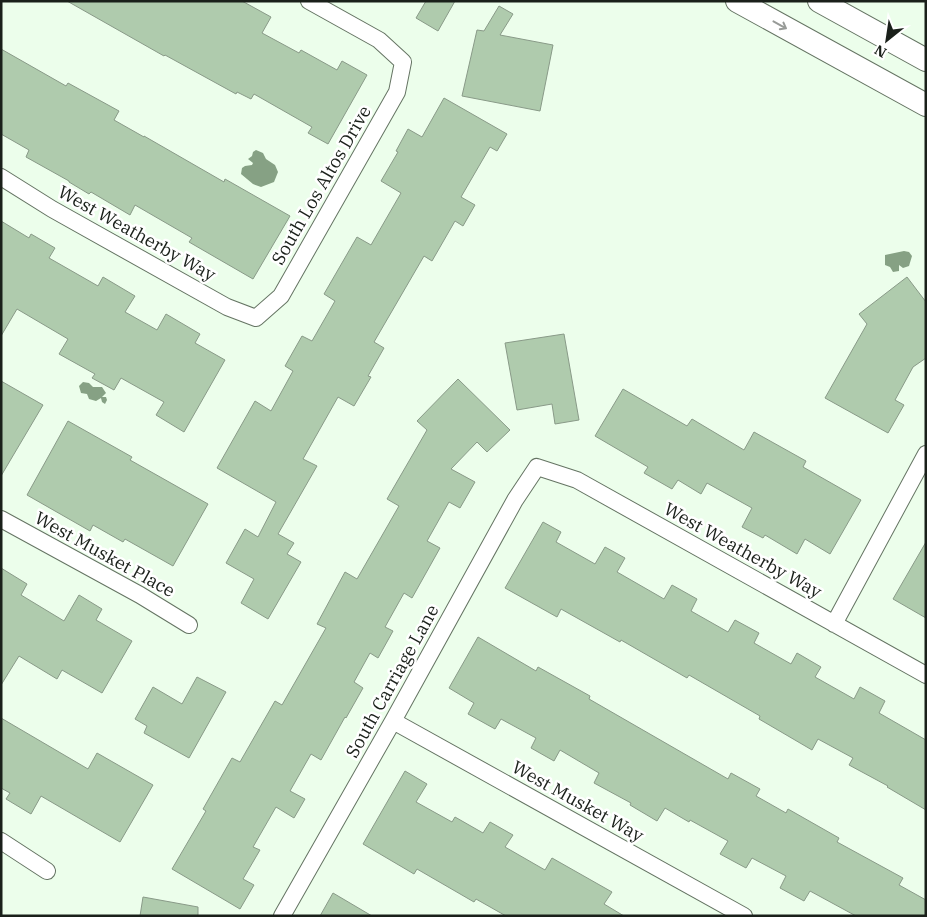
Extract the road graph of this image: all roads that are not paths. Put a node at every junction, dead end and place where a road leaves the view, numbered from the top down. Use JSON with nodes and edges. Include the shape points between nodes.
{"nodes":[{"id":1,"x":309,"y":1,"type":"edge"},
{"id":2,"x":737,"y":1,"type":"edge"},
{"id":3,"x":819,"y":1,"type":"edge"},
{"id":4,"x":926,"y":60,"type":"edge"},
{"id":5,"x":926,"y":105,"type":"edge"},
{"id":6,"x":1,"y":177,"type":"edge"},
{"id":7,"x":256,"y":318,"type":"joint"},
{"id":8,"x":926,"y":454,"type":"edge"},
{"id":9,"x":537,"y":467,"type":"joint"},
{"id":10,"x":1,"y":519,"type":"edge"},
{"id":11,"x":189,"y":624,"type":"dead end"},
{"id":12,"x":834,"y":624,"type":"junction"},
{"id":13,"x":926,"y":675,"type":"edge"},
{"id":14,"x":393,"y":721,"type":"junction"},
{"id":15,"x":1,"y":841,"type":"edge"},
{"id":16,"x":46,"y":871,"type":"dead end"},
{"id":17,"x":282,"y":916,"type":"edge"},
{"id":18,"x":744,"y":916,"type":"edge"}],
"edges":[{"from":1,"to":7,"type":"street","name":"South Los Altos Drive","via":[[379,40],[403,62],[397,92],[281,296]]},
{"from":2,"to":5,"type":"main road","one_way":true},
{"from":3,"to":4,"type":"main road"},
{"from":6,"to":7,"type":"street","name":"West Weatherby Way","via":[[226,307]]},
{"from":8,"to":12,"type":"street"},
{"from":9,"to":12,"type":"street","name":"West Weatherby Way","via":[[577,480]]},
{"from":9,"to":14,"type":"street","name":"South Carriage Lane","via":[[515,500]]},
{"from":10,"to":11,"type":"street","name":"West Musket Place"},
{"from":12,"to":13,"type":"street","name":"West Weatherby Way"},
{"from":14,"to":17,"type":"street","name":"South Carriage Lane"},
{"from":14,"to":18,"type":"street","name":"West Musket Way"},
{"from":15,"to":16,"type":"street"}]}
